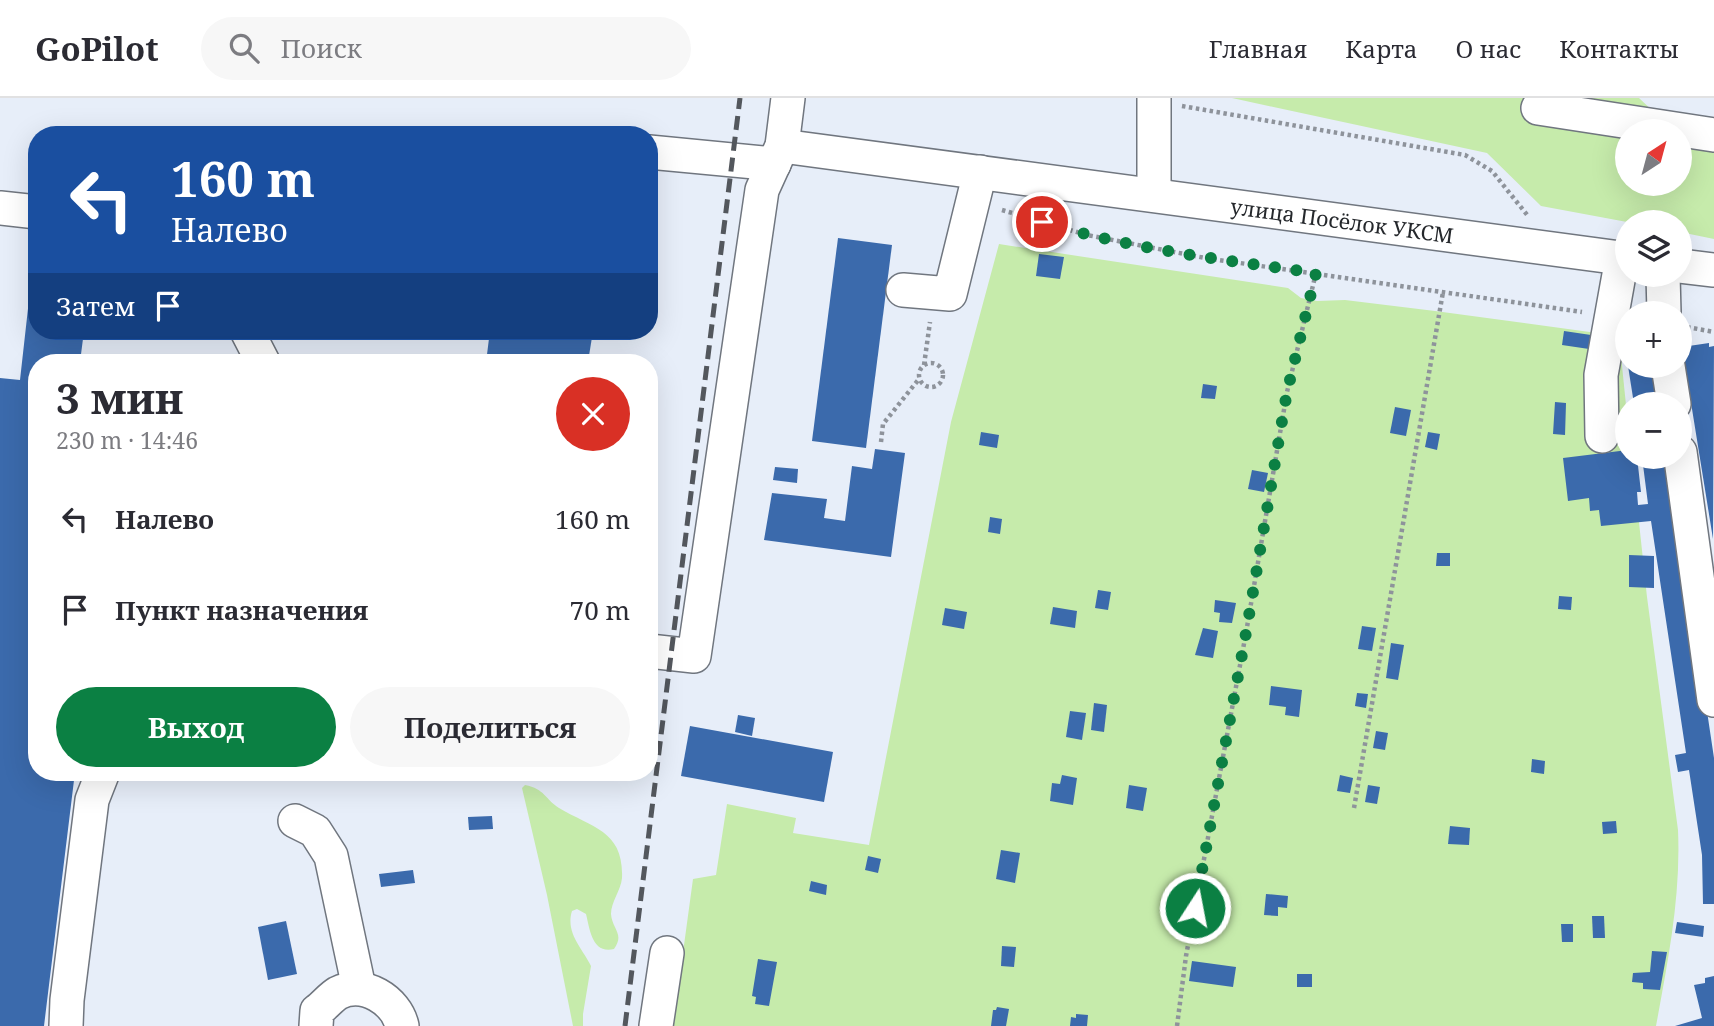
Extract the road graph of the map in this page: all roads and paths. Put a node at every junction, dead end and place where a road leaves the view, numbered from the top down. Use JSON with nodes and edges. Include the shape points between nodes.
{"nodes":[{"id":1,"x":788,"y":98,"type":"edge"},
{"id":2,"x":1154,"y":99,"type":"edge"},
{"id":3,"x":1538,"y":108,"type":"dead end"},
{"id":4,"x":1714,"y":135,"type":"edge"},
{"id":5,"x":658,"y":152,"type":"edge"},
{"id":6,"x":778,"y":155,"type":"junction"},
{"id":7,"x":977,"y":187,"type":"junction"},
{"id":8,"x":1154,"y":195,"type":"junction"},
{"id":9,"x":0,"y":208,"type":"edge"},
{"id":10,"x":28,"y":211,"type":"edge"},
{"id":11,"x":1555,"y":249,"type":"junction"},
{"id":12,"x":1615,"y":257,"type":"edge"},
{"id":13,"x":1692,"y":267,"type":"edge"},
{"id":14,"x":1714,"y":270,"type":"edge"},
{"id":15,"x":1316,"y":273,"type":"junction"},
{"id":16,"x":1618,"y":287,"type":"edge"},
{"id":17,"x":918,"y":291,"type":"joint"},
{"id":18,"x":1443,"y":292,"type":"junction"},
{"id":19,"x":1612,"y":316,"type":"junction"},
{"id":20,"x":1692,"y":328,"type":"edge"},
{"id":21,"x":1714,"y":332,"type":"edge"},
{"id":22,"x":924,"y":365,"type":"junction"},
{"id":23,"x":919,"y":379,"type":"junction"},
{"id":24,"x":1602,"y":436,"type":"dead end"},
{"id":25,"x":881,"y":442,"type":"dead end"},
{"id":26,"x":1682,"y":469,"type":"edge"},
{"id":27,"x":658,"y":652,"type":"edge"},
{"id":28,"x":1714,"y":700,"type":"edge"},
{"id":29,"x":99,"y":781,"type":"edge"},
{"id":30,"x":1354,"y":808,"type":"dead end"},
{"id":31,"x":295,"y":821,"type":"dead end"},
{"id":32,"x":667,"y":953,"type":"dead end"},
{"id":33,"x":359,"y":988,"type":"junction"},
{"id":34,"x":66,"y":1026,"type":"edge"},
{"id":35,"x":316,"y":1026,"type":"edge"},
{"id":36,"x":402,"y":1026,"type":"edge"},
{"id":37,"x":656,"y":1026,"type":"edge"},
{"id":38,"x":1177,"y":1026,"type":"edge"}],
"edges":[{"from":1,"to":6,"type":"street"},
{"from":2,"to":8,"type":"street"},
{"from":2,"to":11,"type":"path","via":[[1465,155],[1492,171]]},
{"from":3,"to":4,"type":"street"},
{"from":5,"to":6,"type":"street","name":"улица Посёлок УКСМ"},
{"from":6,"to":7,"type":"street","name":"улица Посёлок УКСМ"},
{"from":6,"to":27,"type":"street","via":[[762,190],[694,656]]},
{"from":7,"to":8,"type":"street","name":"улица Посёлок УКСМ"},
{"from":7,"to":15,"type":"path","via":[[1087,235]]},
{"from":7,"to":17,"type":"street","via":[[950,295]]},
{"from":8,"to":11,"type":"street","name":"улица Посёлок УКСМ"},
{"from":9,"to":10,"type":"street"},
{"from":11,"to":12,"type":"street","name":"улица Посёлок УКСМ"},
{"from":13,"to":14,"type":"street"},
{"from":15,"to":18,"type":"path"},
{"from":15,"to":38,"type":"path","via":[[1287,392]]},
{"from":16,"to":19,"type":"street"},
{"from":17,"to":22,"type":"path"},
{"from":18,"to":19,"type":"path"},
{"from":18,"to":30,"type":"path"},
{"from":19,"to":24,"type":"street","via":[[1601,375]]},
{"from":20,"to":21,"type":"path"},
{"from":22,"to":23,"type":"path"},
{"from":22,"to":23,"type":"path","via":[[939,367],[941,381],[931,387]]},
{"from":23,"to":25,"type":"path","via":[[883,424]]},
{"from":26,"to":28,"type":"street"},
{"from":29,"to":34,"type":"street","via":[[92,800]]},
{"from":31,"to":33,"type":"street","via":[[315,831],[331,856]]},
{"from":32,"to":37,"type":"street"},
{"from":33,"to":35,"type":"street","via":[[338,993],[317,1012]]},
{"from":33,"to":36,"type":"street","via":[[386,999],[399,1013]]}]}
